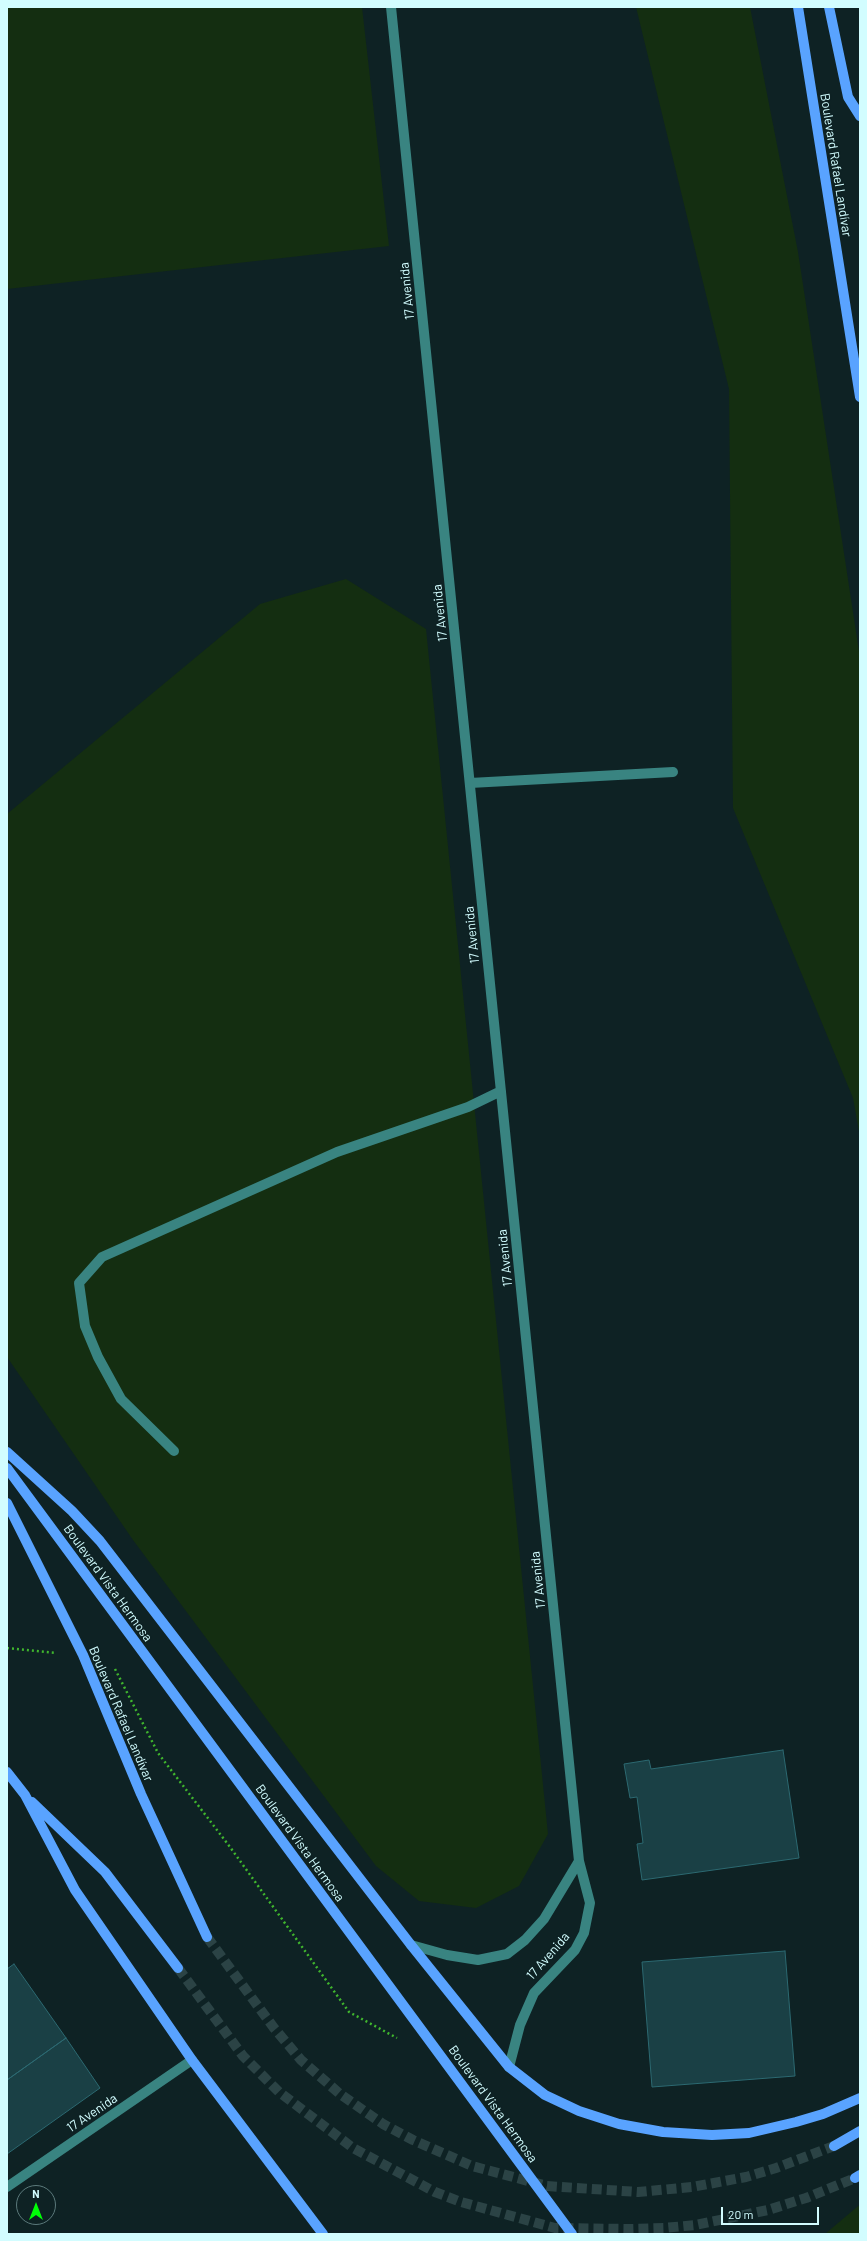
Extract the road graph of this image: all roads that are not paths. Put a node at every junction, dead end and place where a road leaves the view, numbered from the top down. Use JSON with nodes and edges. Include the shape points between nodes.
{"nodes":[{"id":1,"x":391,"y":7,"type":"edge"},
{"id":2,"x":798,"y":7,"type":"edge"},
{"id":3,"x":829,"y":7,"type":"edge"},
{"id":4,"x":860,"y":116,"type":"edge"},
{"id":5,"x":860,"y":397,"type":"edge"},
{"id":6,"x":672,"y":772,"type":"dead end"},
{"id":7,"x":470,"y":783,"type":"junction"},
{"id":8,"x":501,"y":1091,"type":"junction"},
{"id":9,"x":174,"y":1451,"type":"dead end"},
{"id":10,"x":7,"y":1452,"type":"edge"},
{"id":11,"x":7,"y":1468,"type":"edge"},
{"id":12,"x":7,"y":1503,"type":"edge"},
{"id":13,"x":7,"y":1772,"type":"edge"},
{"id":14,"x":25,"y":1795,"type":"junction"},
{"id":15,"x":579,"y":1861,"type":"junction"},
{"id":16,"x":207,"y":1937,"type":"tunnel mouth"},
{"id":17,"x":412,"y":1945,"type":"junction"},
{"id":18,"x":178,"y":1968,"type":"tunnel mouth"},
{"id":19,"x":192,"y":2060,"type":"junction"},
{"id":20,"x":509,"y":2067,"type":"junction"},
{"id":21,"x":860,"y":2098,"type":"edge"},
{"id":22,"x":860,"y":2131,"type":"edge"},
{"id":23,"x":834,"y":2146,"type":"tunnel mouth"},
{"id":24,"x":7,"y":2187,"type":"edge"},
{"id":25,"x":323,"y":2234,"type":"edge"},
{"id":26,"x":572,"y":2234,"type":"edge"}],
"edges":[{"from":1,"to":7,"type":"street","name":"17 Avenida"},
{"from":2,"to":5,"type":"main road","name":"Boulevard Rafael Landívar"},
{"from":3,"to":4,"type":"main road","via":[[848,97]]},
{"from":6,"to":7,"type":"street"},
{"from":7,"to":8,"type":"street","name":"17 Avenida"},
{"from":8,"to":9,"type":"street","via":[[468,1107],[337,1152],[102,1257],[79,1283],[86,1326],[98,1357],[121,1399]]},
{"from":8,"to":15,"type":"street","name":"17 Avenida"},
{"from":10,"to":17,"type":"main road","via":[[72,1511],[100,1541]]},
{"from":11,"to":26,"type":"main road","name":"Boulevard Vista Hermosa"},
{"from":12,"to":16,"type":"main road","name":"Boulevard Rafael Landívar","via":[[83,1655],[141,1794]]},
{"from":13,"to":14,"type":"main road"},
{"from":14,"to":18,"type":"main road","via":[[105,1872]]},
{"from":14,"to":19,"type":"main road","via":[[75,1890]]},
{"from":15,"to":17,"type":"street","via":[[544,1919],[525,1940],[507,1954],[478,1960]]},
{"from":15,"to":20,"type":"street","name":"17 Avenida","via":[[590,1903],[584,1934],[575,1950],[534,1993],[520,2025]]},
{"from":17,"to":20,"type":"main road"},
{"from":19,"to":24,"type":"street","name":"17 Avenida"},
{"from":19,"to":25,"type":"main road"},
{"from":20,"to":21,"type":"main road","via":[[545,2095],[579,2112],[619,2124],[663,2132],[712,2135],[749,2133],[816,2116]]},
{"from":22,"to":23,"type":"main road"}]}
